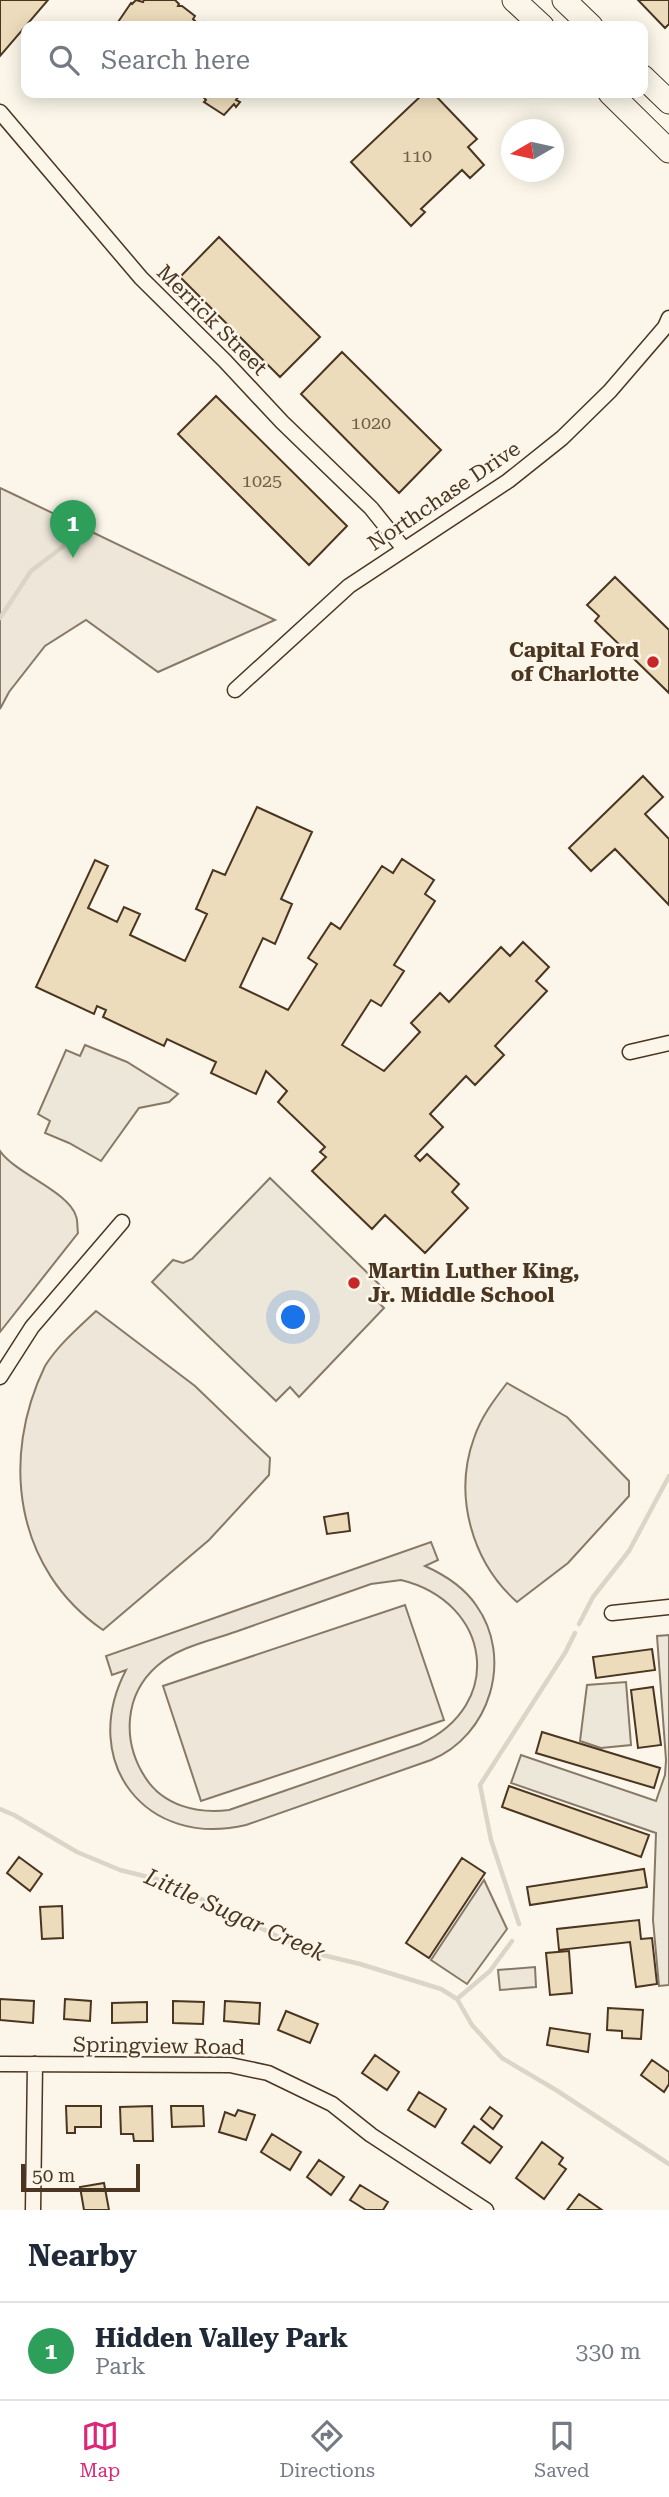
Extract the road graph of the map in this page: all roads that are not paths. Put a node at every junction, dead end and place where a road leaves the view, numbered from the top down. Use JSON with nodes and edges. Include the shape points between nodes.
{"nodes":[{"id":1,"x":514,"y":0,"type":"edge"},
{"id":2,"x":564,"y":0,"type":"edge"},
{"id":3,"x":537,"y":21,"type":"edge"},
{"id":4,"x":586,"y":21,"type":"edge"},
{"id":5,"x":648,"y":81,"type":"edge"},
{"id":6,"x":615,"y":98,"type":"edge"},
{"id":7,"x":669,"y":102,"type":"edge"},
{"id":8,"x":0,"y":112,"type":"edge"},
{"id":9,"x":669,"y":151,"type":"edge"},
{"id":10,"x":668,"y":323,"type":"edge"},
{"id":11,"x":404,"y":549,"type":"junction"},
{"id":12,"x":235,"y":690,"type":"dead end"},
{"id":13,"x":669,"y":1043,"type":"edge"},
{"id":14,"x":630,"y":1052,"type":"dead end"},
{"id":15,"x":122,"y":1222,"type":"dead end"},
{"id":16,"x":0,"y":1377,"type":"edge"},
{"id":17,"x":669,"y":1607,"type":"edge"},
{"id":18,"x":612,"y":1613,"type":"dead end"},
{"id":19,"x":0,"y":2064,"type":"edge"},
{"id":20,"x":36,"y":2064,"type":"junction"},
{"id":21,"x":33,"y":2210,"type":"edge"},
{"id":22,"x":486,"y":2210,"type":"edge"}],
"edges":[{"from":1,"to":3,"type":"main road"},
{"from":2,"to":4,"type":"main road"},
{"from":5,"to":7,"type":"main road"},
{"from":6,"to":9,"type":"main road"},
{"from":8,"to":11,"type":"street","name":"Merrick Street","via":[[141,278],[371,508]]},
{"from":10,"to":11,"type":"street","name":"Northchase Drive","via":[[562,438],[524,470]]},
{"from":11,"to":12,"type":"street","name":"Northchase Drive","via":[[349,586]]},
{"from":13,"to":14,"type":"street"},
{"from":15,"to":16,"type":"street","via":[[32,1328]]},
{"from":17,"to":18,"type":"street"},
{"from":19,"to":20,"type":"street","name":"Springview Road"},
{"from":20,"to":21,"type":"street"},
{"from":20,"to":22,"type":"street","name":"Springview Road","via":[[230,2065],[268,2073],[332,2104]]}]}
